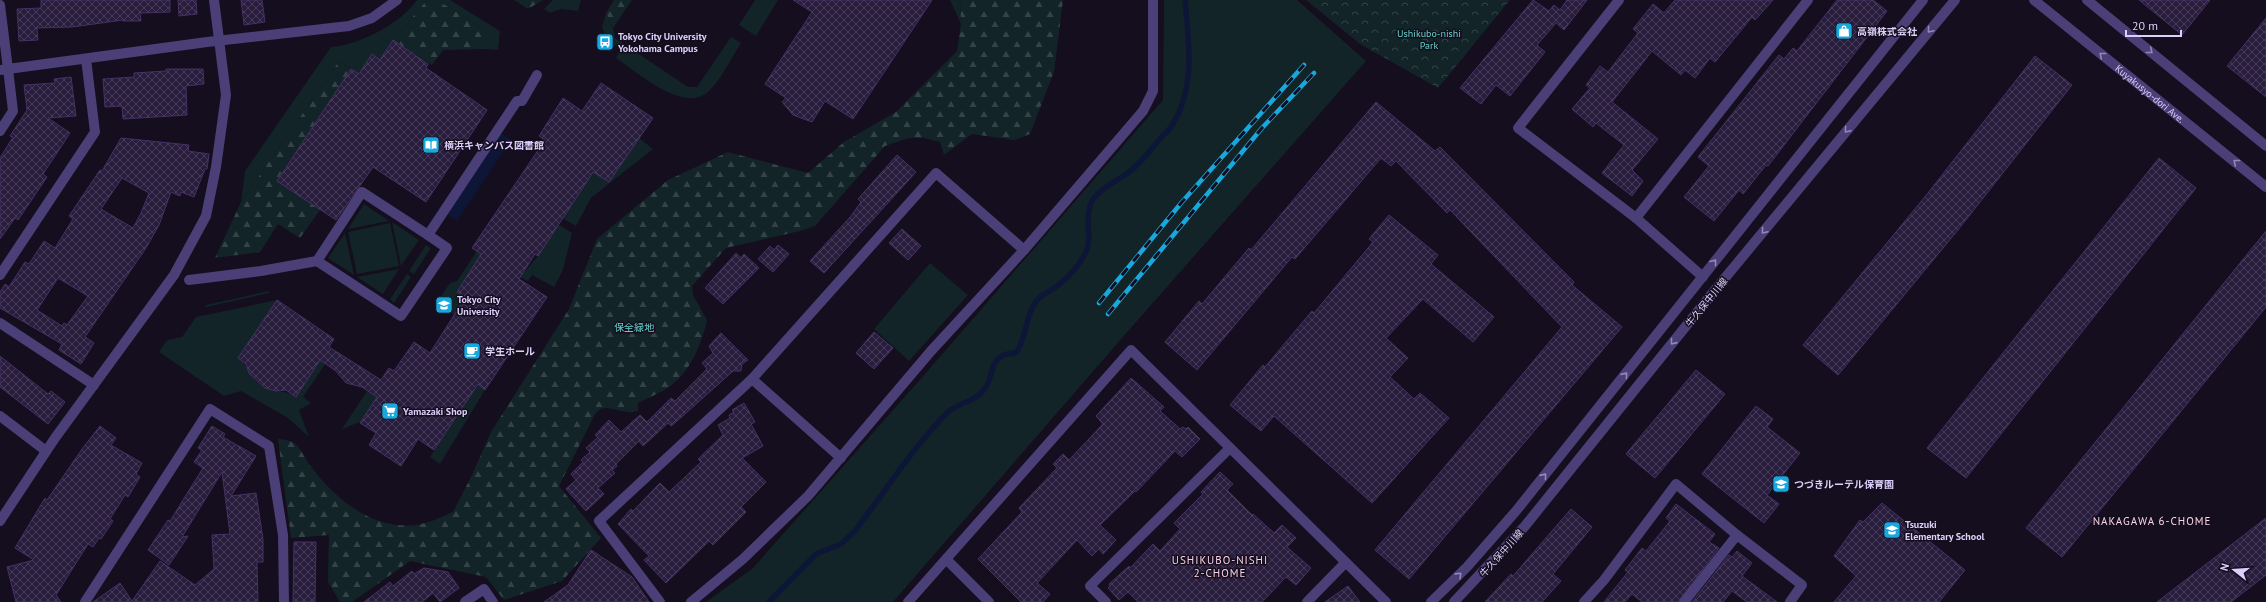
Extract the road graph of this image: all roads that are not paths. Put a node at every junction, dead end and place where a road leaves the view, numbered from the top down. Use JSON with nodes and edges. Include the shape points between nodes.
{"nodes":[{"id":1,"x":214,"y":0,"type":"edge"},
{"id":2,"x":398,"y":0,"type":"edge"},
{"id":3,"x":1153,"y":0,"type":"edge"},
{"id":4,"x":1619,"y":0,"type":"edge"},
{"id":5,"x":1808,"y":0,"type":"edge"},
{"id":6,"x":1923,"y":0,"type":"edge"},
{"id":7,"x":1955,"y":0,"type":"edge"},
{"id":8,"x":2034,"y":0,"type":"edge"},
{"id":9,"x":2087,"y":0,"type":"edge"},
{"id":10,"x":0,"y":5,"type":"edge"},
{"id":11,"x":219,"y":40,"type":"junction"},
{"id":12,"x":86,"y":59,"type":"junction"},
{"id":13,"x":4,"y":70,"type":"edge"},
{"id":14,"x":538,"y":75,"type":"dead end"},
{"id":15,"x":0,"y":132,"type":"edge"},
{"id":16,"x":2264,"y":141,"type":"edge"},
{"id":17,"x":2266,"y":187,"type":"edge"},
{"id":18,"x":1636,"y":218,"type":"junction"},
{"id":19,"x":428,"y":235,"type":"junction"},
{"id":20,"x":1024,"y":250,"type":"junction"},
{"id":21,"x":317,"y":261,"type":"junction"},
{"id":22,"x":0,"y":275,"type":"edge"},
{"id":23,"x":1703,"y":277,"type":"junction"},
{"id":24,"x":189,"y":280,"type":"dead end"},
{"id":25,"x":0,"y":323,"type":"edge"},
{"id":26,"x":752,"y":379,"type":"junction"},
{"id":27,"x":94,"y":385,"type":"junction"},
{"id":28,"x":0,"y":416,"type":"edge"},
{"id":29,"x":1230,"y":448,"type":"junction"},
{"id":30,"x":46,"y":451,"type":"junction"},
{"id":31,"x":841,"y":458,"type":"junction"},
{"id":32,"x":0,"y":521,"type":"edge"},
{"id":33,"x":1737,"y":535,"type":"junction"},
{"id":34,"x":947,"y":560,"type":"junction"},
{"id":35,"x":1345,"y":563,"type":"junction"},
{"id":36,"x":85,"y":602,"type":"edge"},
{"id":37,"x":284,"y":602,"type":"edge"},
{"id":38,"x":465,"y":602,"type":"edge"},
{"id":39,"x":493,"y":602,"type":"edge"},
{"id":40,"x":660,"y":602,"type":"edge"},
{"id":41,"x":690,"y":602,"type":"edge"},
{"id":42,"x":908,"y":602,"type":"edge"},
{"id":43,"x":989,"y":602,"type":"edge"},
{"id":44,"x":1106,"y":602,"type":"edge"},
{"id":45,"x":1307,"y":602,"type":"edge"},
{"id":46,"x":1386,"y":602,"type":"edge"},
{"id":47,"x":1431,"y":602,"type":"edge"},
{"id":48,"x":1454,"y":602,"type":"edge"},
{"id":49,"x":1584,"y":602,"type":"edge"},
{"id":50,"x":1684,"y":602,"type":"edge"},
{"id":51,"x":1790,"y":602,"type":"edge"}],
"edges":[{"from":1,"to":11,"type":"street"},
{"from":2,"to":11,"type":"street","via":[[372,18],[349,26]]},
{"from":3,"to":20,"type":"street","via":[[1154,91],[1151,98]]},
{"from":4,"to":18,"type":"street","via":[[1518,128]]},
{"from":5,"to":18,"type":"street"},
{"from":23,"to":6,"type":"street","name":"牛久保中川線","one_way":true},
{"from":7,"to":48,"type":"street","name":"牛久保中川線","one_way":true,"via":[[1715,290],[1525,526]]},
{"from":17,"to":8,"type":"street","name":"Kuyakusyo-dori Ave.","one_way":true},
{"from":9,"to":16,"type":"street","one_way":true},
{"from":10,"to":13,"type":"street"},
{"from":11,"to":12,"type":"street"},
{"from":11,"to":27,"type":"street","via":[[226,95],[206,216],[174,275]]},
{"from":12,"to":13,"type":"street"},
{"from":12,"to":22,"type":"street","via":[[95,132]]},
{"from":13,"to":15,"type":"street","via":[[13,111]]},
{"from":14,"to":19,"type":"street","via":[[522,101],[517,101]]},
{"from":18,"to":23,"type":"street"},
{"from":19,"to":21,"type":"street","via":[[362,192]]},
{"from":19,"to":21,"type":"street","via":[[447,248],[401,316]]},
{"from":20,"to":26,"type":"street","via":[[936,173]]},
{"from":20,"to":31,"type":"street","via":[[931,351]]},
{"from":21,"to":24,"type":"street"},
{"from":47,"to":23,"type":"street","name":"牛久保中川線","one_way":true,"via":[[1467,567],[1516,511]]},
{"from":25,"to":27,"type":"street"},
{"from":26,"to":31,"type":"street"},
{"from":26,"to":40,"type":"street","via":[[599,521]]},
{"from":27,"to":30,"type":"street"},
{"from":28,"to":30,"type":"street"},
{"from":29,"to":34,"type":"street","via":[[1131,350]]},
{"from":29,"to":35,"type":"street"},
{"from":29,"to":44,"type":"street","via":[[1090,586]]},
{"from":30,"to":32,"type":"street"},
{"from":31,"to":41,"type":"street","via":[[808,496],[743,559]]},
{"from":33,"to":49,"type":"street","via":[[1676,484],[1604,580]]},
{"from":33,"to":50,"type":"street"},
{"from":33,"to":51,"type":"street","via":[[1802,585]]},
{"from":34,"to":42,"type":"street"},
{"from":34,"to":43,"type":"street"},
{"from":35,"to":45,"type":"street"},
{"from":35,"to":46,"type":"street"},
{"from":36,"to":37,"type":"street","via":[[210,409],[269,446],[283,535]]},
{"from":38,"to":39,"type":"street","via":[[484,589]]}]}
